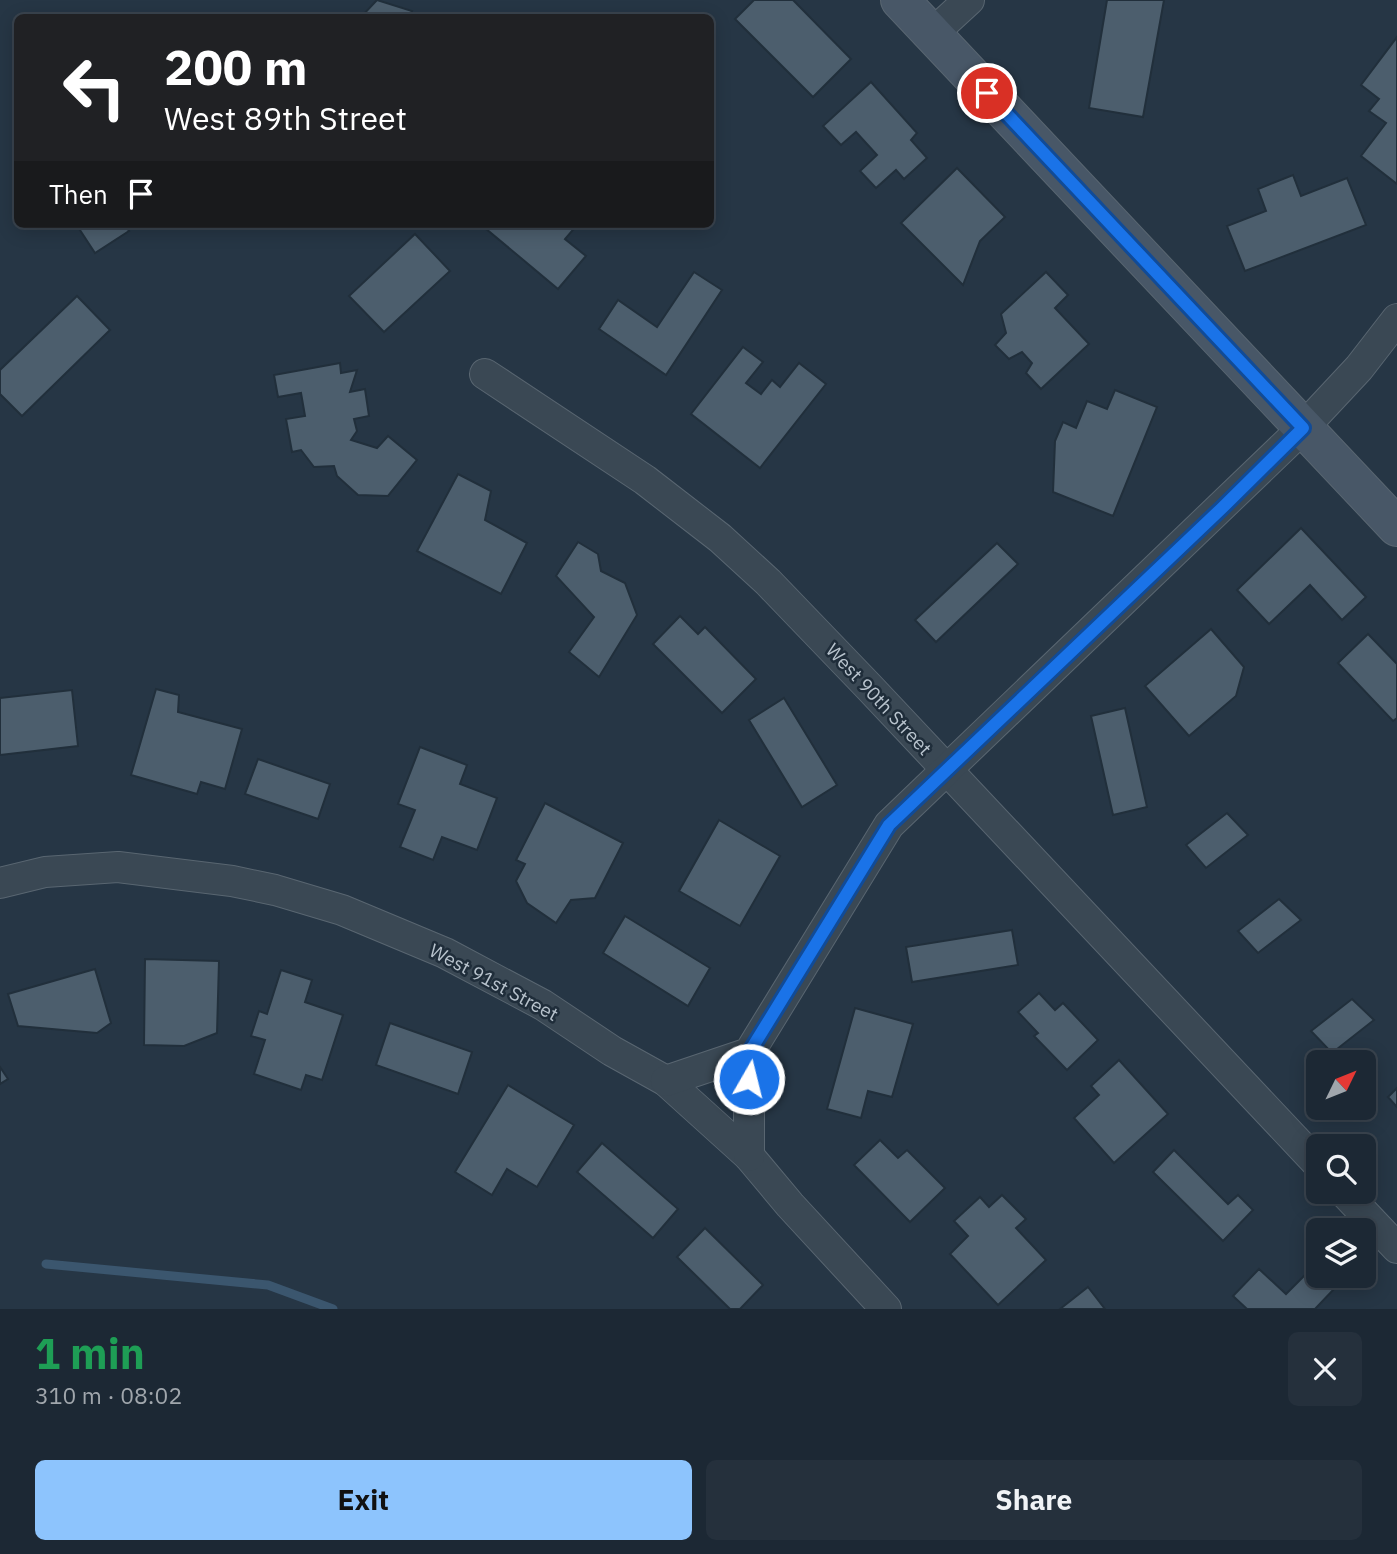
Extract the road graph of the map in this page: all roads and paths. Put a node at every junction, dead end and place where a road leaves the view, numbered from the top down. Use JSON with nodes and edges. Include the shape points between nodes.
{"nodes":[{"id":1,"x":900,"y":0,"type":"edge"},
{"id":2,"x":969,"y":0,"type":"edge"},
{"id":3,"x":932,"y":34,"type":"junction"},
{"id":4,"x":1397,"y":319,"type":"edge"},
{"id":5,"x":485,"y":374,"type":"dead end"},
{"id":6,"x":1303,"y":428,"type":"junction"},
{"id":7,"x":1397,"y":527,"type":"edge"},
{"id":8,"x":946,"y":770,"type":"junction"},
{"id":9,"x":0,"y":883,"type":"edge"},
{"id":10,"x":749,"y":1053,"type":"junction"},
{"id":11,"x":666,"y":1081,"type":"junction"},
{"id":12,"x":1306,"y":1151,"type":"edge"},
{"id":13,"x":749,"y":1156,"type":"junction"},
{"id":14,"x":1355,"y":1204,"type":"edge"},
{"id":15,"x":1397,"y":1248,"type":"edge"},
{"id":16,"x":886,"y":1309,"type":"edge"}],
"edges":[{"from":1,"to":3,"type":"street"},
{"from":2,"to":3,"type":"street"},
{"from":3,"to":6,"type":"street"},
{"from":4,"to":6,"type":"street"},
{"from":5,"to":8,"type":"street","name":"West 90th Street","via":[[645,480],[720,538],[768,582]]},
{"from":6,"to":7,"type":"street"},
{"from":6,"to":8,"type":"street"},
{"from":8,"to":10,"type":"street","via":[[889,825]]},
{"from":8,"to":12,"type":"street","name":"West 90th Street"},
{"from":9,"to":11,"type":"street","name":"West 91st Street","via":[[45,872],[118,867],[275,890],[342,910],[445,953],[543,1005]]},
{"from":10,"to":11,"type":"street"},
{"from":10,"to":13,"type":"street"},
{"from":11,"to":13,"type":"street","name":"West 91st Street"},
{"from":13,"to":16,"type":"street","name":"West 91st Street"},
{"from":14,"to":15,"type":"street"}]}
